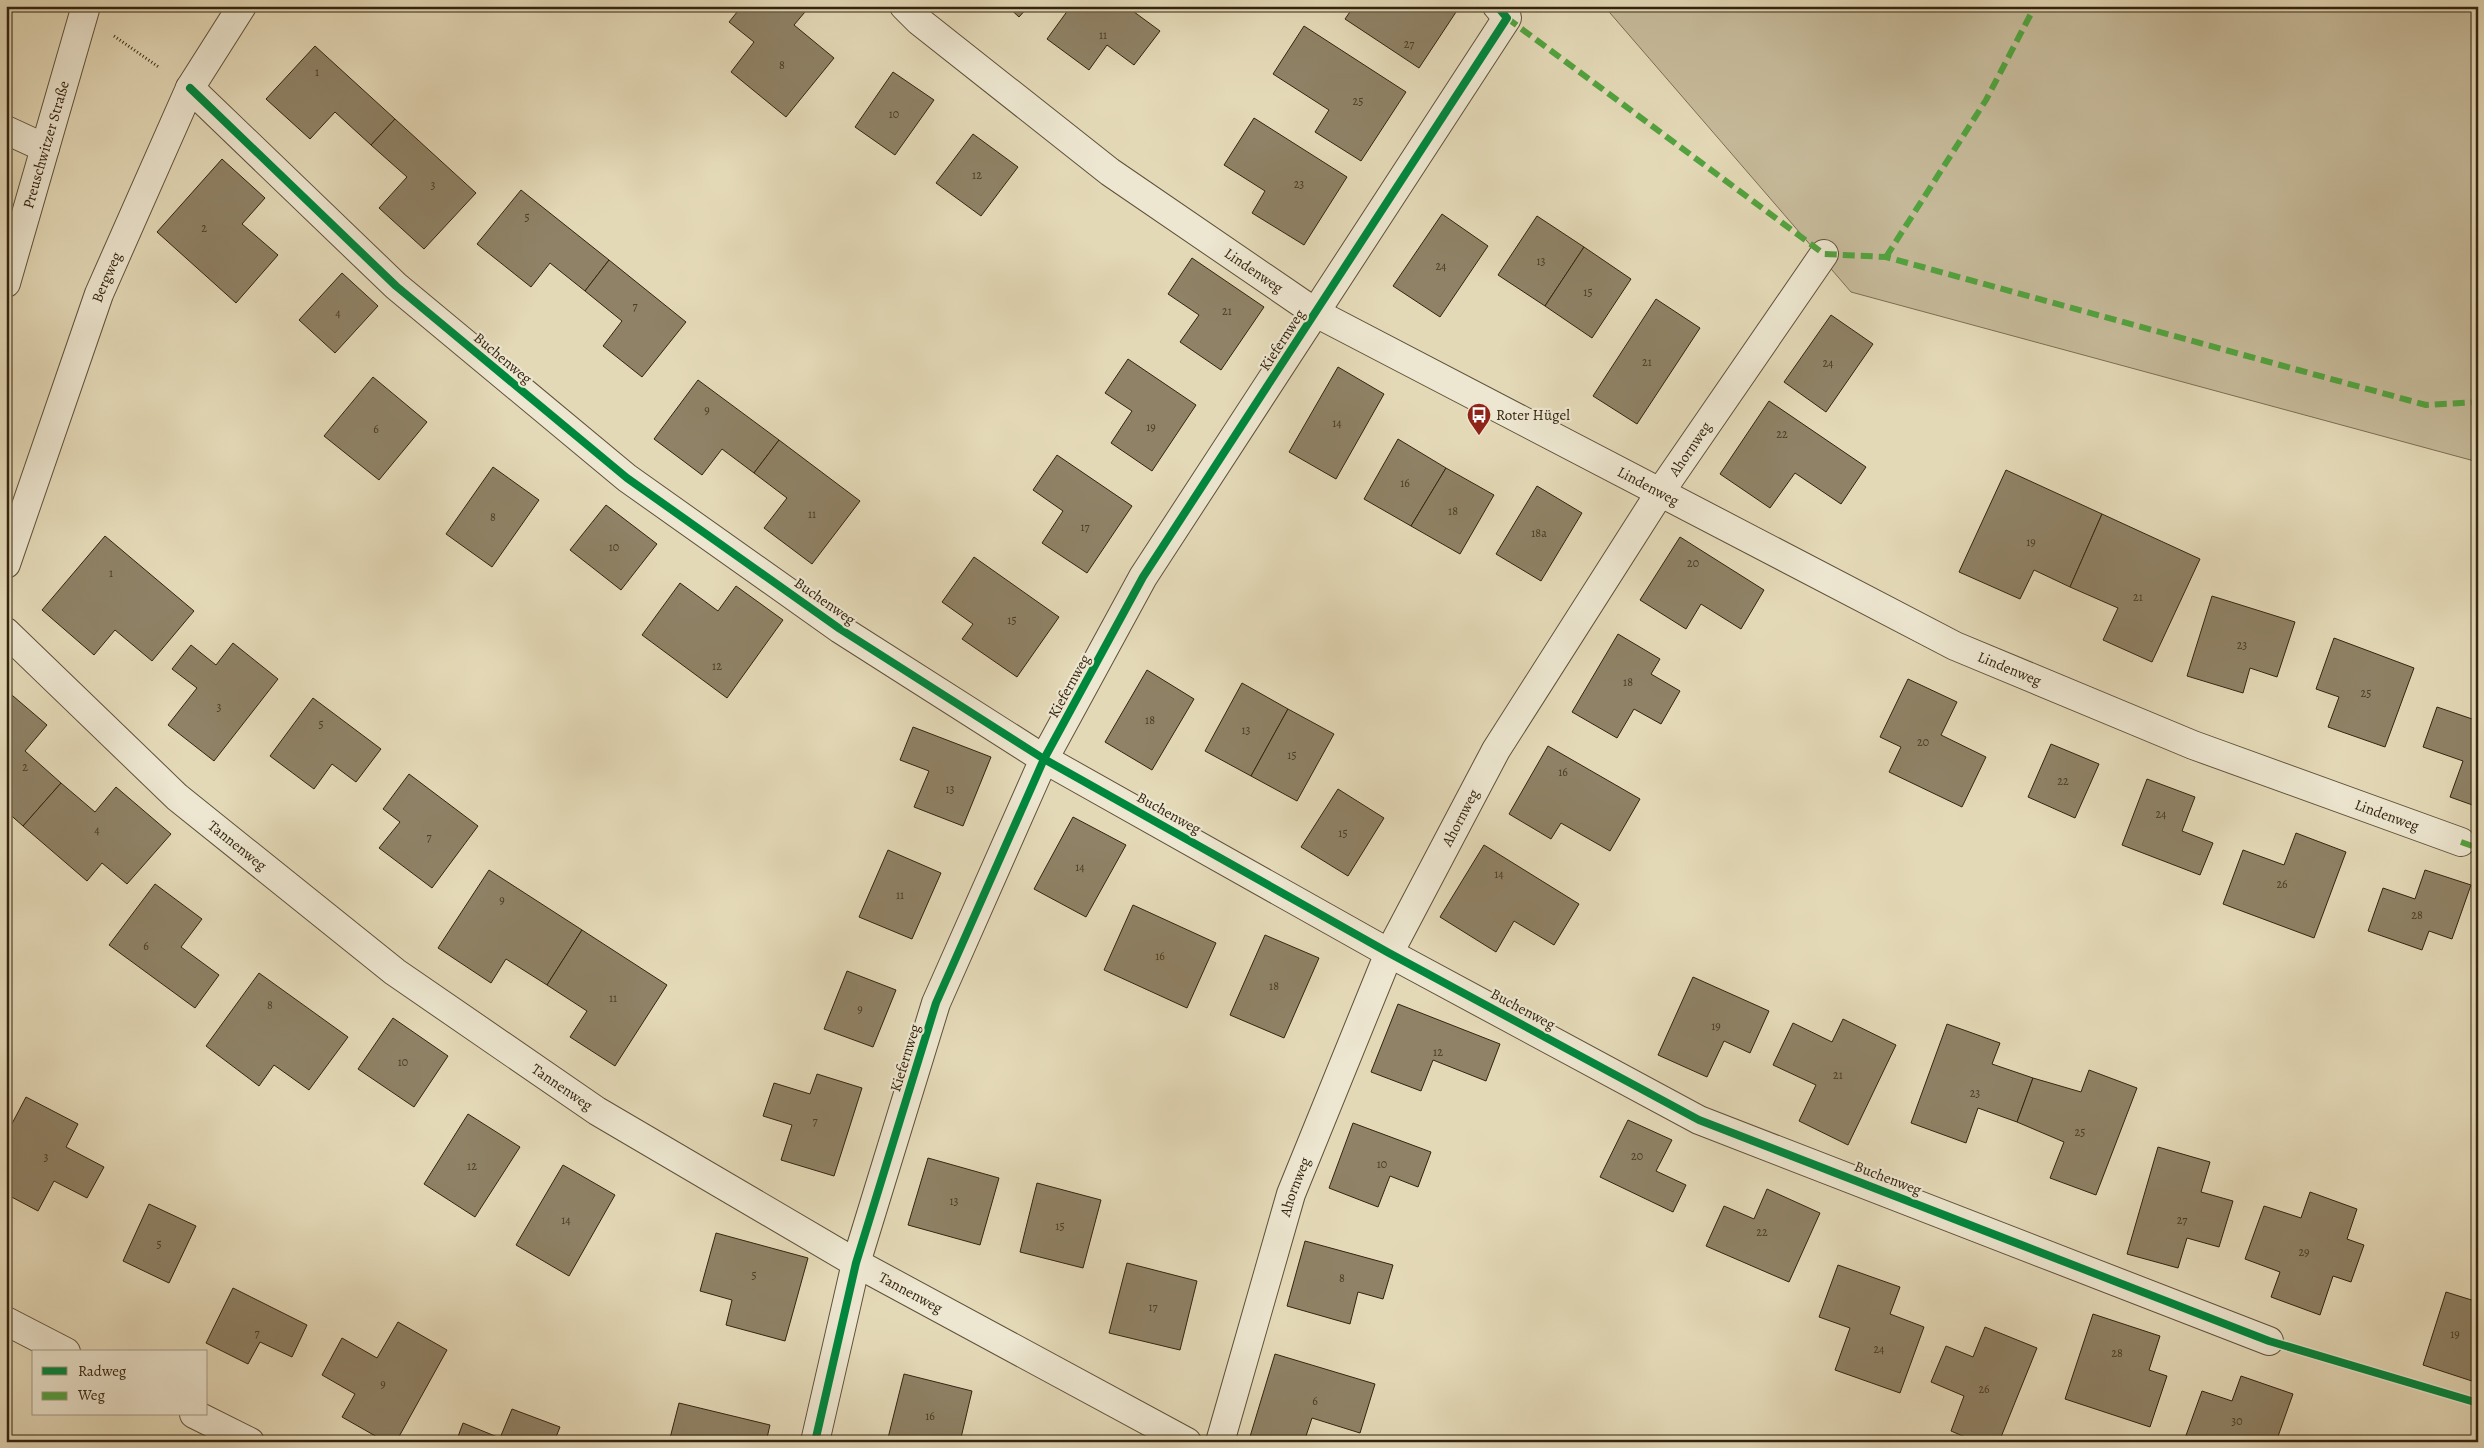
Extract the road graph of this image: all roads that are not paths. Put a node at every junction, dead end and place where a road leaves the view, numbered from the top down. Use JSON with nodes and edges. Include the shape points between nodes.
{"nodes":[{"id":1,"x":242,"y":6,"type":"edge"},
{"id":2,"x":904,"y":6,"type":"edge"},
{"id":3,"x":85,"y":11,"type":"edge"},
{"id":4,"x":1502,"y":12,"type":"edge"},
{"id":5,"x":190,"y":88,"type":"junction"},
{"id":6,"x":6,"y":130,"type":"edge"},
{"id":7,"x":45,"y":148,"type":"junction"},
{"id":8,"x":1824,"y":254,"type":"dead end"},
{"id":9,"x":6,"y":283,"type":"edge"},
{"id":10,"x":1316,"y":313,"type":"junction"},
{"id":11,"x":1662,"y":491,"type":"junction"},
{"id":12,"x":6,"y":564,"type":"edge"},
{"id":13,"x":6,"y":632,"type":"edge"},
{"id":14,"x":1044,"y":759,"type":"junction"},
{"id":15,"x":2461,"y":842,"type":"dead end"},
{"id":16,"x":1389,"y":953,"type":"junction"},
{"id":17,"x":856,"y":1263,"type":"junction"},
{"id":18,"x":6,"y":1321,"type":"edge"},
{"id":19,"x":2269,"y":1341,"type":"dead end"},
{"id":20,"x":62,"y":1350,"type":"edge"},
{"id":21,"x":198,"y":1416,"type":"edge"},
{"id":22,"x":250,"y":1442,"type":"edge"},
{"id":23,"x":815,"y":1442,"type":"edge"},
{"id":24,"x":1187,"y":1442,"type":"edge"},
{"id":25,"x":1220,"y":1442,"type":"edge"}],
"edges":[{"from":1,"to":5,"type":"street","name":"Bergweg"},
{"from":2,"to":10,"type":"street","name":"Lindenweg","via":[[918,21],[1110,172]]},
{"from":3,"to":7,"type":"street","name":"Preuschwitzer Straße"},
{"from":4,"to":10,"type":"street","name":"Kiefernweg"},
{"from":5,"to":12,"type":"street","name":"Bergweg","via":[[99,294]]},
{"from":5,"to":14,"type":"street","name":"Buchenweg","via":[[396,286],[627,478],[840,629]]},
{"from":6,"to":7,"type":"street"},
{"from":7,"to":9,"type":"street","name":"Preuschwitzer Straße"},
{"from":8,"to":11,"type":"street","name":"Ahornweg"},
{"from":10,"to":11,"type":"street","name":"Lindenweg"},
{"from":10,"to":14,"type":"street","name":"Kiefernweg","via":[[1143,577]]},
{"from":11,"to":15,"type":"street","name":"Lindenweg","via":[[1955,646],[2194,745]]},
{"from":11,"to":16,"type":"street","name":"Ahornweg","via":[[1496,750]]},
{"from":13,"to":17,"type":"street","name":"Tannenweg","via":[[177,797],[395,972],[597,1111]]},
{"from":14,"to":16,"type":"street","name":"Buchenweg"},
{"from":14,"to":17,"type":"street","name":"Kiefernweg","via":[[936,1003]]},
{"from":16,"to":19,"type":"street","name":"Buchenweg","via":[[1699,1120]]},
{"from":16,"to":25,"type":"street","name":"Ahornweg","via":[[1291,1194]]},
{"from":17,"to":23,"type":"street","name":"Kiefernweg"},
{"from":17,"to":24,"type":"street","name":"Tannenweg"},
{"from":18,"to":20,"type":"street"},
{"from":21,"to":22,"type":"street"}]}
